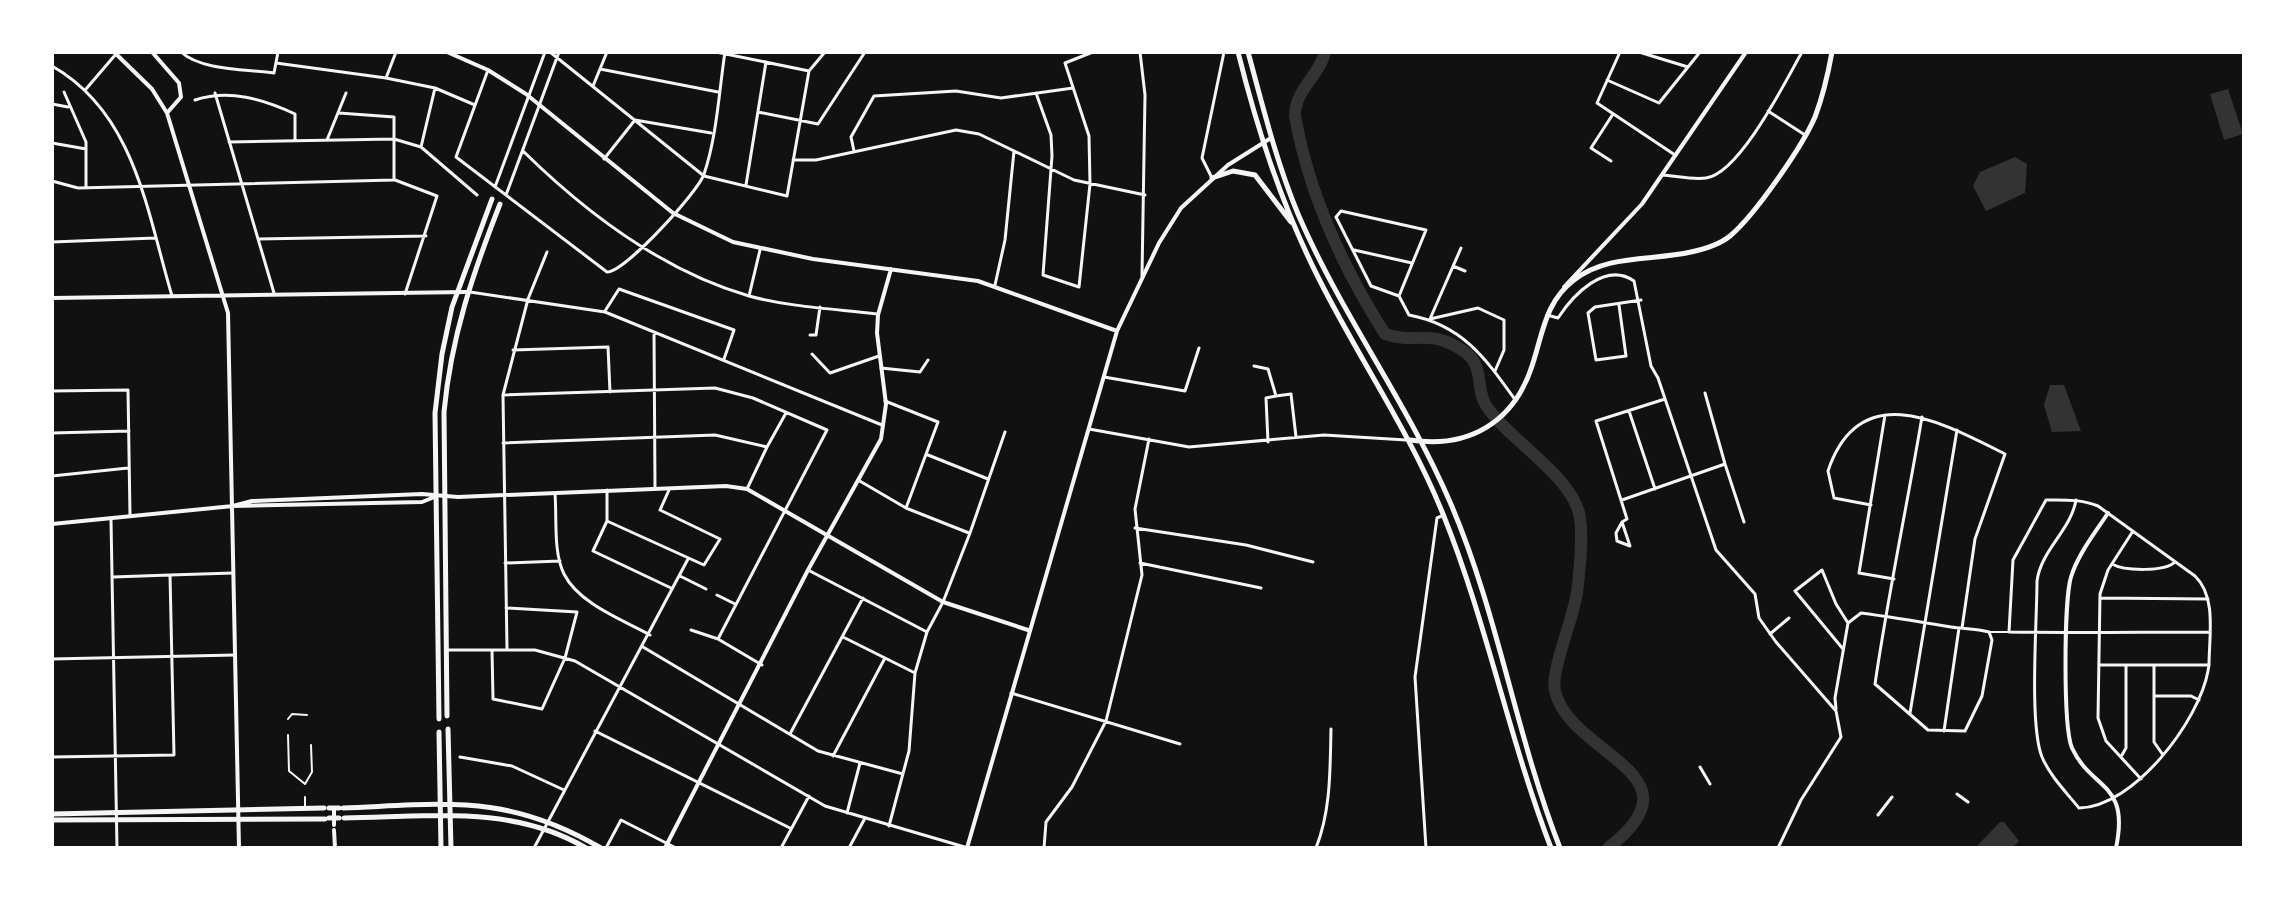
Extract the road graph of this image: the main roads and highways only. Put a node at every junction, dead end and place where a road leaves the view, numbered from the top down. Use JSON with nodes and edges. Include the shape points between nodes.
{"nodes":[{"id":1,"x":1238,"y":52,"type":"edge"},
{"id":2,"x":1248,"y":52,"type":"edge"},
{"id":3,"x":1832,"y":52,"type":"edge"},
{"id":4,"x":1212,"y":178,"type":"road end"},
{"id":5,"x":492,"y":199,"type":"dead end"},
{"id":6,"x":500,"y":204,"type":"dead end"},
{"id":7,"x":1292,"y":223,"type":"junction"},
{"id":8,"x":1410,"y":440,"type":"junction"},
{"id":9,"x":1422,"y":442,"type":"junction"},
{"id":10,"x":447,"y":716,"type":"dead end"},
{"id":11,"x":439,"y":719,"type":"dead end"},
{"id":12,"x":448,"y":729,"type":"dead end"},
{"id":13,"x":439,"y":732,"type":"dead end"},
{"id":14,"x":440,"y":805,"type":"junction"},
{"id":15,"x":450,"y":805,"type":"junction"},
{"id":16,"x":440,"y":816,"type":"junction"},
{"id":17,"x":450,"y":816,"type":"junction"},
{"id":18,"x":52,"y":817,"type":"edge"},
{"id":19,"x":117,"y":818,"type":"junction"},
{"id":20,"x":441,"y":848,"type":"edge"},
{"id":21,"x":451,"y":848,"type":"edge"},
{"id":22,"x":586,"y":848,"type":"edge"},
{"id":23,"x":603,"y":848,"type":"edge"},
{"id":24,"x":1551,"y":848,"type":"edge"},
{"id":25,"x":1560,"y":848,"type":"edge"}],
"edges":[{"from":1,"to":7,"type":"main road","via":[[1260,141]]},
{"from":2,"to":9,"type":"main road","via":[[1271,138],[1314,246]]},
{"from":3,"to":9,"type":"main road","via":[[1806,135],[1739,226],[1724,240],[1690,253],[1590,270],[1563,289],[1546,315],[1534,363],[1507,413],[1465,438]]},
{"from":4,"to":7,"type":"main road","via":[[1233,171],[1255,175]]},
{"from":5,"to":11,"type":"main road","via":[[457,293],[439,371],[433,436]]},
{"from":6,"to":10,"type":"main road","via":[[466,292],[448,368]]},
{"from":7,"to":8,"type":"main road"},
{"from":8,"to":9,"type":"main road"},
{"from":8,"to":24,"type":"main road","via":[[1465,574]]},
{"from":9,"to":25,"type":"main road","via":[[1459,526]]},
{"from":12,"to":15,"type":"main road"},
{"from":13,"to":14,"type":"main road"},
{"from":14,"to":15,"type":"main road"},
{"from":14,"to":16,"type":"main road"},
{"from":14,"to":19,"type":"main road"},
{"from":15,"to":17,"type":"main road"},
{"from":15,"to":23,"type":"main road","via":[[499,807],[548,820]]},
{"from":16,"to":17,"type":"main road"},
{"from":16,"to":19,"type":"main road","via":[[334,821]]},
{"from":16,"to":20,"type":"main road"},
{"from":17,"to":21,"type":"main road"},
{"from":17,"to":22,"type":"main road","via":[[484,815],[544,827]]},
{"from":18,"to":19,"type":"main road"}]}
